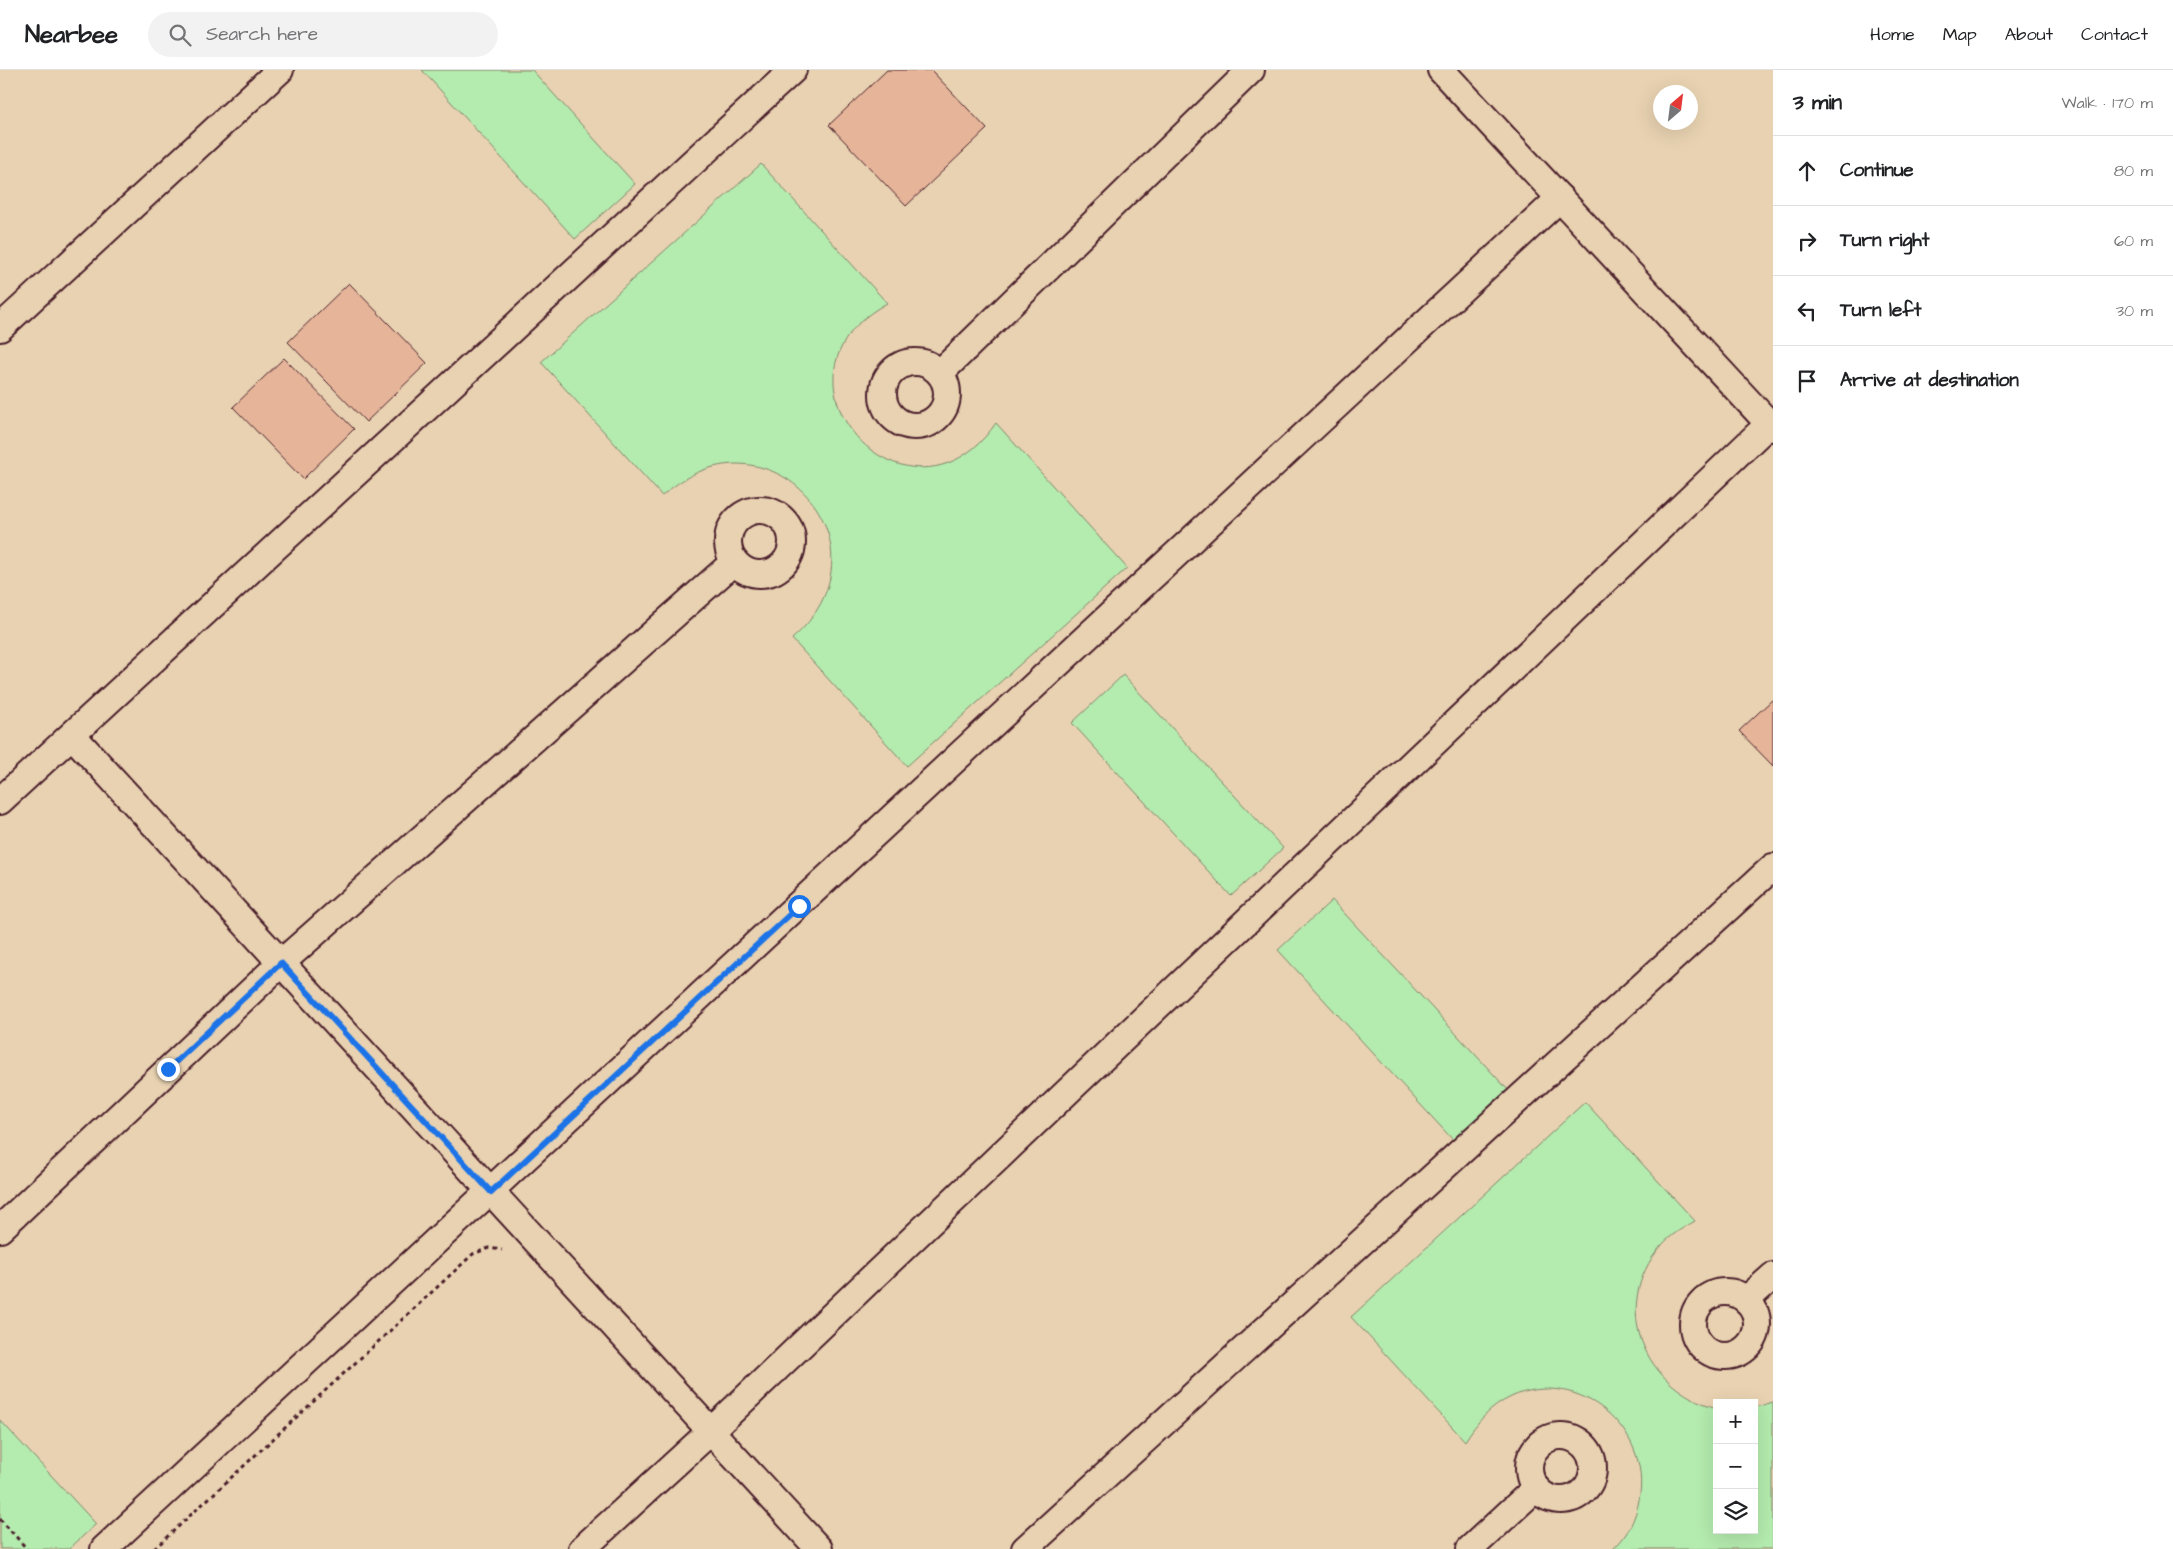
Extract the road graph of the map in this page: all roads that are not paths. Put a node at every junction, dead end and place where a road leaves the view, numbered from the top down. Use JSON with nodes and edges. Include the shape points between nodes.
{"nodes":[{"id":1,"x":280,"y":70,"type":"edge"},
{"id":2,"x":793,"y":70,"type":"edge"},
{"id":3,"x":1251,"y":70,"type":"edge"},
{"id":4,"x":1441,"y":70,"type":"edge"},
{"id":5,"x":1560,"y":198,"type":"junction"},
{"id":6,"x":0,"y":328,"type":"edge"},
{"id":7,"x":940,"y":373,"type":"dead end"},
{"id":8,"x":1771,"y":426,"type":"edge"},
{"id":9,"x":734,"y":562,"type":"dead end"},
{"id":10,"x":72,"y":735,"type":"junction"},
{"id":11,"x":0,"y":801,"type":"edge"},
{"id":12,"x":1773,"y":867,"type":"edge"},
{"id":13,"x":281,"y":963,"type":"junction"},
{"id":14,"x":491,"y":1192,"type":"junction"},
{"id":15,"x":0,"y":1229,"type":"edge"},
{"id":16,"x":1773,"y":1276,"type":"edge"},
{"id":17,"x":1746,"y":1300,"type":"dead end"},
{"id":18,"x":711,"y":1431,"type":"junction"},
{"id":19,"x":1536,"y":1488,"type":"dead end"},
{"id":20,"x":104,"y":1549,"type":"edge"},
{"id":21,"x":582,"y":1549,"type":"edge"},
{"id":22,"x":819,"y":1549,"type":"edge"},
{"id":23,"x":1026,"y":1549,"type":"edge"},
{"id":24,"x":1470,"y":1549,"type":"edge"}],
"edges":[{"from":1,"to":6,"type":"street"},
{"from":2,"to":10,"type":"street"},
{"from":3,"to":7,"type":"street"},
{"from":4,"to":5,"type":"street"},
{"from":5,"to":8,"type":"street"},
{"from":5,"to":14,"type":"street"},
{"from":8,"to":18,"type":"street"},
{"from":9,"to":13,"type":"street"},
{"from":10,"to":11,"type":"street"},
{"from":10,"to":13,"type":"street"},
{"from":12,"to":23,"type":"street"},
{"from":13,"to":14,"type":"street"},
{"from":13,"to":15,"type":"street"},
{"from":14,"to":18,"type":"street"},
{"from":14,"to":20,"type":"street"},
{"from":16,"to":17,"type":"street"},
{"from":18,"to":21,"type":"street"},
{"from":18,"to":22,"type":"street"},
{"from":19,"to":24,"type":"street"}]}
